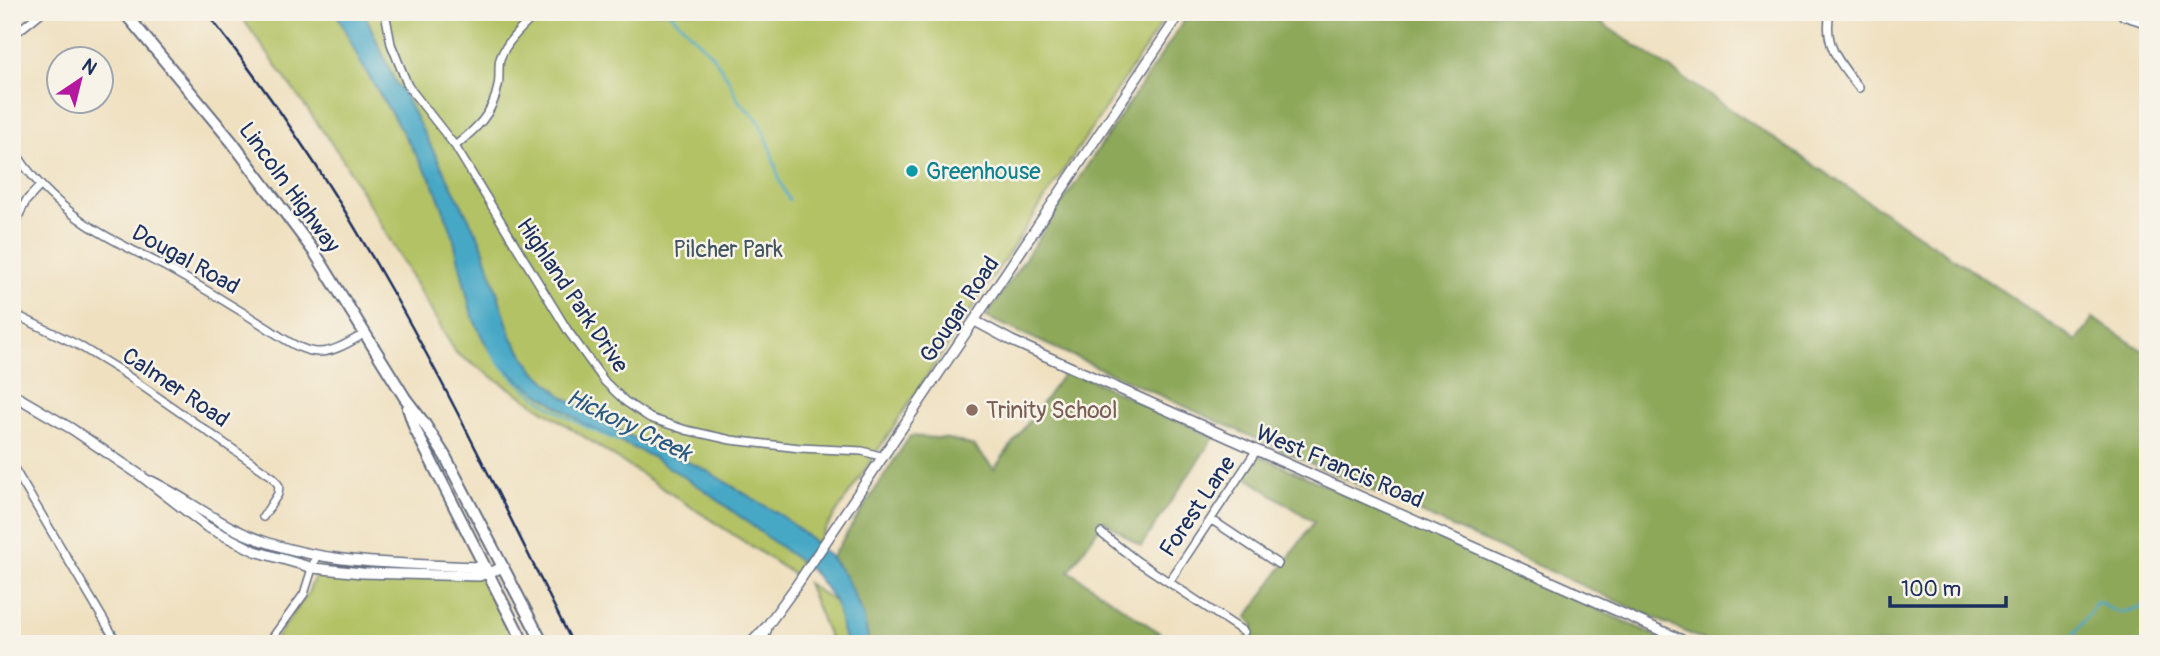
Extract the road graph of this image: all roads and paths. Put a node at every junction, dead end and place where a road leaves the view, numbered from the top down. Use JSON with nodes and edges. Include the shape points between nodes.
{"nodes":[{"id":1,"x":42,"y":12,"type":"edge"},
{"id":2,"x":124,"y":12,"type":"edge"},
{"id":3,"x":384,"y":12,"type":"edge"},
{"id":4,"x":538,"y":12,"type":"edge"},
{"id":5,"x":1181,"y":12,"type":"edge"},
{"id":6,"x":1830,"y":12,"type":"edge"},
{"id":7,"x":2119,"y":12,"type":"edge"},
{"id":8,"x":2148,"y":24,"type":"edge"},
{"id":9,"x":12,"y":36,"type":"edge"},
{"id":10,"x":1859,"y":88,"type":"dead end"},
{"id":11,"x":12,"y":146,"type":"edge"},
{"id":12,"x":455,"y":146,"type":"junction"},
{"id":13,"x":40,"y":186,"type":"junction"},
{"id":14,"x":12,"y":229,"type":"edge"},
{"id":15,"x":12,"y":313,"type":"edge"},
{"id":16,"x":975,"y":321,"type":"junction"},
{"id":17,"x":366,"y":333,"type":"junction"},
{"id":18,"x":12,"y":394,"type":"edge"},
{"id":19,"x":405,"y":398,"type":"junction"},
{"id":20,"x":1256,"y":451,"type":"junction"},
{"id":21,"x":884,"y":457,"type":"junction"},
{"id":22,"x":12,"y":465,"type":"edge"},
{"id":23,"x":141,"y":475,"type":"junction"},
{"id":24,"x":263,"y":517,"type":"dead end"},
{"id":25,"x":1212,"y":520,"type":"junction"},
{"id":26,"x":1101,"y":533,"type":"dead end"},
{"id":27,"x":316,"y":556,"type":"junction"},
{"id":28,"x":1278,"y":564,"type":"dead end"},
{"id":29,"x":504,"y":566,"type":"junction"},
{"id":30,"x":313,"y":568,"type":"junction"},
{"id":31,"x":488,"y":572,"type":"junction"},
{"id":32,"x":1169,"y":583,"type":"junction"},
{"id":33,"x":767,"y":626,"type":"junction"},
{"id":34,"x":1244,"y":632,"type":"dead end"},
{"id":35,"x":118,"y":644,"type":"edge"},
{"id":36,"x":268,"y":644,"type":"edge"},
{"id":37,"x":524,"y":644,"type":"edge"},
{"id":38,"x":543,"y":644,"type":"edge"},
{"id":39,"x":750,"y":644,"type":"edge"},
{"id":40,"x":761,"y":644,"type":"edge"},
{"id":41,"x":1691,"y":644,"type":"edge"}],
"edges":[{"from":1,"to":9,"type":"street"},
{"from":2,"to":17,"type":"main road","name":"Lincoln Highway","via":[[260,178]]},
{"from":3,"to":12,"type":"street","name":"Highland Park Drive","via":[[408,86]]},
{"from":4,"to":12,"type":"street","via":[[500,58],[491,111]]},
{"from":5,"to":16,"type":"street","name":"Gougar Road"},
{"from":6,"to":10,"type":"street","via":[[1829,44]]},
{"from":7,"to":8,"type":"street"},
{"from":11,"to":13,"type":"street","name":"Dougal Road"},
{"from":12,"to":21,"type":"street","name":"Highland Park Drive","via":[[568,331],[605,382],[626,402],[650,418],[731,440],[862,451]]},
{"from":13,"to":14,"type":"street","via":[[26,201]]},
{"from":13,"to":17,"type":"street","name":"Dougal Road","via":[[84,223],[296,346],[330,351]]},
{"from":15,"to":24,"type":"street","name":"Calmer Road","via":[[119,370],[273,477],[278,494]]},
{"from":16,"to":20,"type":"street","name":"West Francis Road"},
{"from":16,"to":21,"type":"street","name":"Gougar Road"},
{"from":17,"to":19,"type":"main road","name":"Lincoln Highway"},
{"from":18,"to":23,"type":"street"},
{"from":19,"to":29,"type":"main road","name":"Lincoln Highway","via":[[445,456]]},
{"from":19,"to":31,"type":"main road","name":"Lincoln Highway","via":[[415,429]]},
{"from":20,"to":25,"type":"street","name":"Forest Lane"},
{"from":20,"to":41,"type":"street","name":"West Francis Road"},
{"from":21,"to":33,"type":"street","name":"Gougar Road"},
{"from":22,"to":35,"type":"street"},
{"from":23,"to":27,"type":"street","via":[[236,530]]},
{"from":23,"to":30,"type":"street","via":[[223,536]]},
{"from":25,"to":28,"type":"street"},
{"from":25,"to":32,"type":"street","name":"Forest Lane"},
{"from":26,"to":32,"type":"street"},
{"from":27,"to":30,"type":"street"},
{"from":27,"to":31,"type":"street","via":[[480,567]]},
{"from":29,"to":31,"type":"street"},
{"from":29,"to":38,"type":"main road","name":"Lincoln Highway"},
{"from":30,"to":31,"type":"street","via":[[479,576]]},
{"from":30,"to":36,"type":"street","via":[[304,594]]},
{"from":31,"to":37,"type":"main road","name":"Lincoln Highway"},
{"from":32,"to":34,"type":"street"},
{"from":33,"to":39,"type":"street","name":"Gougar Road"},
{"from":33,"to":40,"type":"street","name":"Gougar Road"}]}
